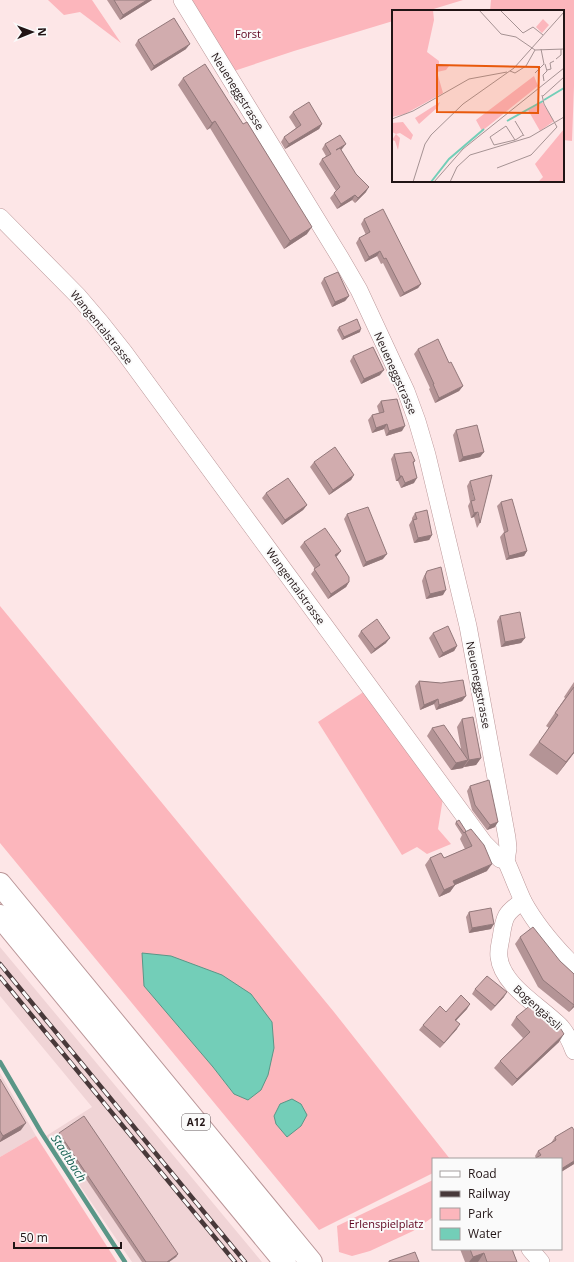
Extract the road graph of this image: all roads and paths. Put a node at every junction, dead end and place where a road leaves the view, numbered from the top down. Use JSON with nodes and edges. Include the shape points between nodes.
{"nodes":[{"id":1,"x":182,"y":0,"type":"edge"},
{"id":2,"x":0,"y":217,"type":"edge"},
{"id":3,"x":506,"y":861,"type":"junction"},
{"id":4,"x":0,"y":884,"type":"edge"},
{"id":5,"x":524,"y":901,"type":"junction"},
{"id":6,"x":0,"y":916,"type":"edge"},
{"id":7,"x":574,"y":966,"type":"edge"},
{"id":8,"x":574,"y":1051,"type":"edge"},
{"id":9,"x":531,"y":1250,"type":"edge"},
{"id":10,"x":285,"y":1262,"type":"edge"},
{"id":11,"x":311,"y":1262,"type":"edge"},
{"id":12,"x":541,"y":1262,"type":"edge"}],
"edges":[{"from":1,"to":3,"type":"street","name":"Neueneggstrasse","via":[[342,259],[406,391],[427,455],[468,626],[507,838]]},
{"from":2,"to":3,"type":"street","name":"Wangentalstrasse","via":[[101,323],[484,843]]},
{"from":3,"to":5,"type":"street","name":"Wangentalstrasse"},
{"from":4,"to":11,"type":"highway","number":"A12"},
{"from":5,"to":7,"type":"street","name":"Wangentalstrasse","via":[[546,935]]},
{"from":5,"to":8,"type":"street","name":"Bogengässli","via":[[506,915],[499,949],[501,966],[514,986],[562,1028]]},
{"from":6,"to":10,"type":"highway","number":"A12"},
{"from":9,"to":12,"type":"street"}]}
